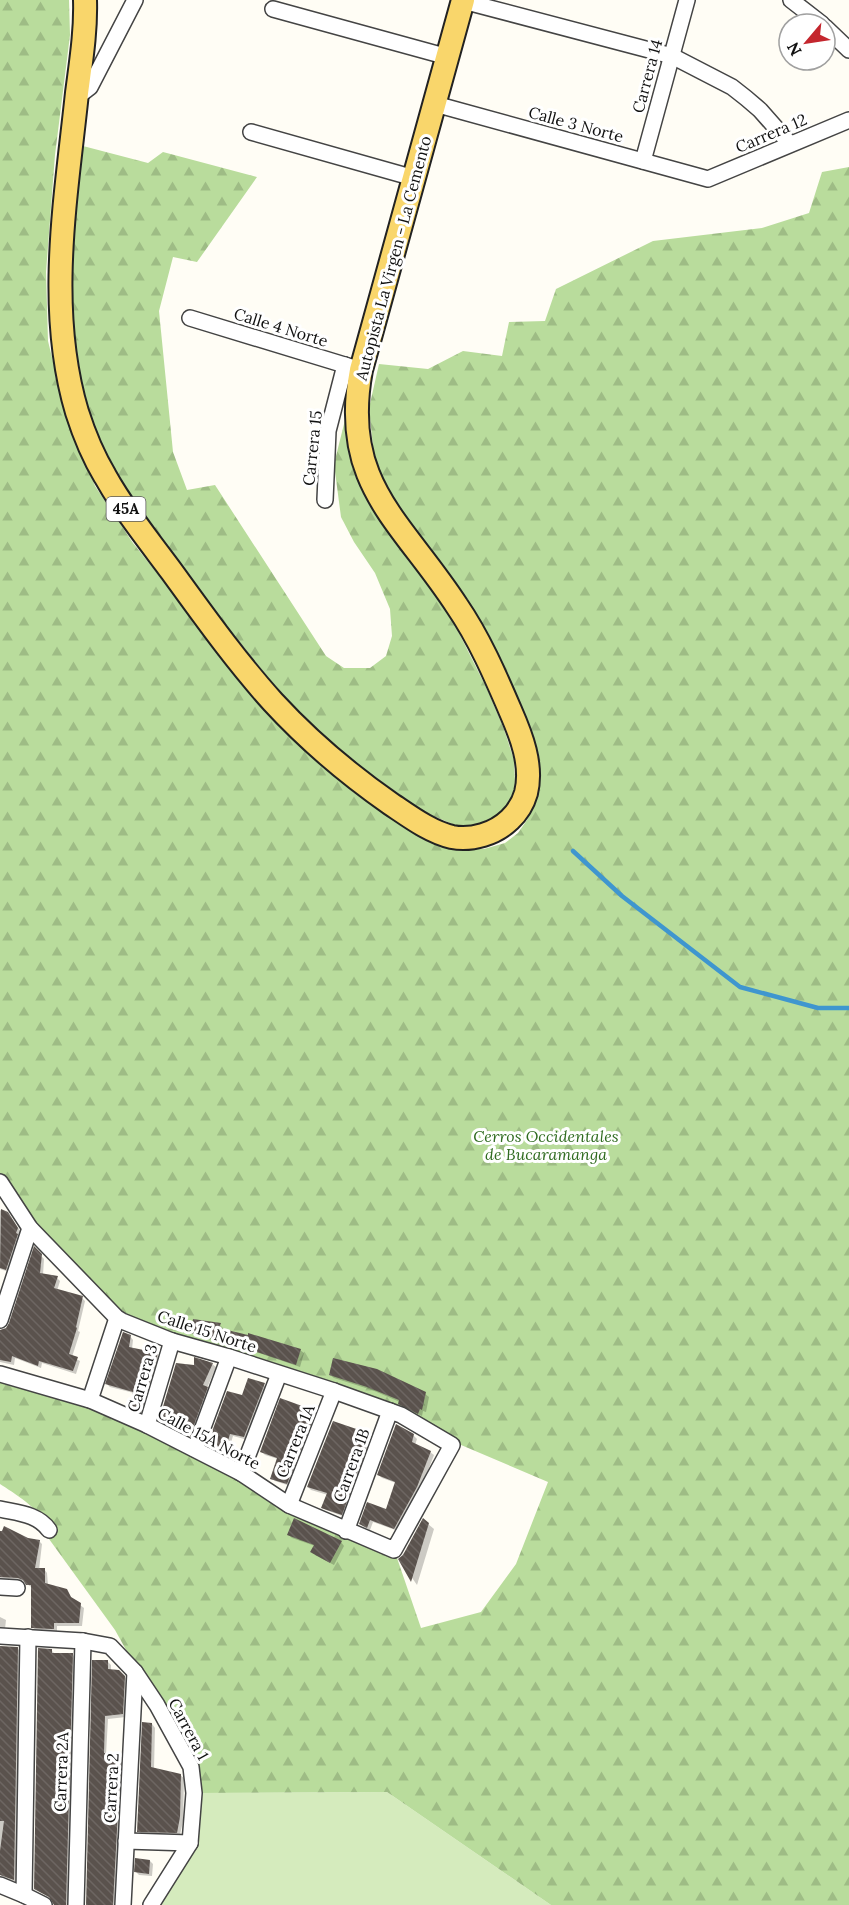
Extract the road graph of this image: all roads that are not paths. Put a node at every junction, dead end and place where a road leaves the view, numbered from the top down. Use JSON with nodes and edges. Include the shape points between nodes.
{"nodes":[{"id":1,"x":85,"y":0,"type":"edge"},
{"id":2,"x":135,"y":0,"type":"edge"},
{"id":3,"x":687,"y":0,"type":"edge"},
{"id":4,"x":791,"y":0,"type":"edge"},
{"id":5,"x":463,"y":1,"type":"edge"},
{"id":6,"x":273,"y":9,"type":"dead end"},
{"id":7,"x":807,"y":12,"type":"edge"},
{"id":8,"x":837,"y":38,"type":"edge"},
{"id":9,"x":849,"y":50,"type":"edge"},
{"id":10,"x":672,"y":56,"type":"junction"},
{"id":11,"x":448,"y":57,"type":"junction"},
{"id":12,"x":77,"y":97,"type":"junction"},
{"id":13,"x":435,"y":104,"type":"junction"},
{"id":14,"x":849,"y":120,"type":"edge"},
{"id":15,"x":251,"y":132,"type":"dead end"},
{"id":16,"x":790,"y":144,"type":"junction"},
{"id":17,"x":643,"y":161,"type":"junction"},
{"id":18,"x":414,"y":178,"type":"junction"},
{"id":19,"x":708,"y":179,"type":"joint"},
{"id":20,"x":190,"y":318,"type":"dead end"},
{"id":21,"x":353,"y":368,"type":"junction"},
{"id":22,"x":324,"y":500,"type":"dead end"},
{"id":23,"x":0,"y":1182,"type":"edge"},
{"id":24,"x":30,"y":1228,"type":"junction"},
{"id":25,"x":117,"y":1318,"type":"junction"},
{"id":26,"x":0,"y":1320,"type":"edge"},
{"id":27,"x":172,"y":1341,"type":"junction"},
{"id":28,"x":229,"y":1356,"type":"junction"},
{"id":29,"x":0,"y":1374,"type":"edge"},
{"id":30,"x":279,"y":1374,"type":"junction"},
{"id":31,"x":334,"y":1391,"type":"junction"},
{"id":32,"x":90,"y":1400,"type":"junction"},
{"id":33,"x":390,"y":1411,"type":"junction"},
{"id":34,"x":147,"y":1425,"type":"junction"},
{"id":35,"x":195,"y":1449,"type":"junction"},
{"id":36,"x":241,"y":1473,"type":"junction"},
{"id":37,"x":289,"y":1505,"type":"junction"},
{"id":38,"x":0,"y":1509,"type":"edge"},
{"id":39,"x":49,"y":1530,"type":"dead end"},
{"id":40,"x":346,"y":1531,"type":"junction"},
{"id":41,"x":394,"y":1550,"type":"joint"},
{"id":42,"x":0,"y":1587,"type":"edge"},
{"id":43,"x":17,"y":1588,"type":"dead end"},
{"id":44,"x":0,"y":1636,"type":"edge"},
{"id":45,"x":28,"y":1636,"type":"junction"},
{"id":46,"x":83,"y":1641,"type":"junction"},
{"id":47,"x":135,"y":1672,"type":"junction"},
{"id":48,"x":126,"y":1841,"type":"junction"},
{"id":49,"x":190,"y":1843,"type":"junction"},
{"id":50,"x":0,"y":1885,"type":"edge"},
{"id":51,"x":24,"y":1895,"type":"junction"},
{"id":52,"x":44,"y":1905,"type":"edge"},
{"id":53,"x":76,"y":1905,"type":"edge"},
{"id":54,"x":123,"y":1905,"type":"edge"},
{"id":55,"x":151,"y":1905,"type":"edge"}],
"edges":[{"from":1,"to":12,"type":"main road","name":"Autopista La Virgen - La Cemento","number":"45A"},
{"from":2,"to":12,"type":"street","via":[[90,87]]},
{"from":3,"to":10,"type":"street","name":"Carrera 14"},
{"from":4,"to":7,"type":"street"},
{"from":5,"to":10,"type":"street"},
{"from":5,"to":11,"type":"main road","name":"Autopista La Virgen - La Cemento","number":"45A"},
{"from":6,"to":11,"type":"street"},
{"from":8,"to":9,"type":"street"},
{"from":10,"to":16,"type":"street","via":[[732,87],[760,110]]},
{"from":10,"to":17,"type":"street","name":"Carrera 14"},
{"from":11,"to":13,"type":"main road","name":"Autopista La Virgen - La Cemento","number":"45A"},
{"from":12,"to":21,"type":"main road","name":"Autopista La Virgen - La Cemento","number":"45A","via":[[62,250],[62,329],[77,412],[106,479],[202,613],[298,728],[351,775],[406,815],[433,830],[474,838],[490,833],[518,812],[526,793],[528,769],[524,750],[503,694],[469,625],[370,481],[362,460]]},
{"from":13,"to":17,"type":"street","name":"Calle 3 Norte"},
{"from":13,"to":18,"type":"main road","name":"Autopista La Virgen - La Cemento","number":"45A"},
{"from":14,"to":16,"type":"street","name":"Carrera 12"},
{"from":15,"to":18,"type":"street"},
{"from":16,"to":19,"type":"street","name":"Carrera 12"},
{"from":17,"to":19,"type":"street","name":"Calle 3 Norte"},
{"from":18,"to":21,"type":"main road","name":"Autopista La Virgen - La Cemento","number":"45A"},
{"from":20,"to":21,"type":"street","name":"Calle 4 Norte"},
{"from":21,"to":22,"type":"street","name":"Carrera 15","via":[[328,431]]},
{"from":23,"to":24,"type":"street","name":"Calle 15 Norte"},
{"from":24,"to":25,"type":"street","name":"Calle 15 Norte"},
{"from":24,"to":26,"type":"street"},
{"from":25,"to":27,"type":"street","name":"Calle 15 Norte"},
{"from":25,"to":32,"type":"street"},
{"from":27,"to":28,"type":"street","name":"Calle 15 Norte"},
{"from":27,"to":34,"type":"street","name":"Carrera 3"},
{"from":28,"to":30,"type":"street","name":"Calle 15 Norte"},
{"from":28,"to":35,"type":"street"},
{"from":29,"to":32,"type":"street","name":"Calle 15A Norte"},
{"from":30,"to":31,"type":"street","name":"Calle 15 Norte"},
{"from":30,"to":36,"type":"street"},
{"from":31,"to":33,"type":"street","name":"Calle 15 Norte"},
{"from":31,"to":37,"type":"street","name":"Carrera 1A"},
{"from":32,"to":34,"type":"street","name":"Calle 15A Norte"},
{"from":33,"to":40,"type":"street","name":"Carrera 1B"},
{"from":33,"to":41,"type":"street","name":"Calle 15 Norte","via":[[452,1445]]},
{"from":34,"to":35,"type":"street","name":"Calle 15A Norte"},
{"from":35,"to":36,"type":"street","name":"Calle 15A Norte"},
{"from":36,"to":37,"type":"street","name":"Calle 15A Norte"},
{"from":37,"to":40,"type":"street","name":"Calle 15A Norte"},
{"from":38,"to":39,"type":"street","via":[[33,1517]]},
{"from":40,"to":41,"type":"street","name":"Calle 15A Norte"},
{"from":42,"to":43,"type":"street"},
{"from":44,"to":45,"type":"street","name":"Carrera 1"},
{"from":45,"to":46,"type":"street","name":"Carrera 1"},
{"from":45,"to":51,"type":"street"},
{"from":46,"to":47,"type":"street","name":"Carrera 1","via":[[110,1646]]},
{"from":46,"to":53,"type":"street","name":"Carrera 2A"},
{"from":47,"to":48,"type":"street","name":"Carrera 2"},
{"from":47,"to":49,"type":"street","name":"Carrera 1","via":[[191,1767],[194,1793]]},
{"from":48,"to":49,"type":"street"},
{"from":48,"to":54,"type":"street","name":"Carrera 2"},
{"from":49,"to":55,"type":"street","name":"Carrera 1"},
{"from":50,"to":51,"type":"street"},
{"from":51,"to":52,"type":"street"}]}
